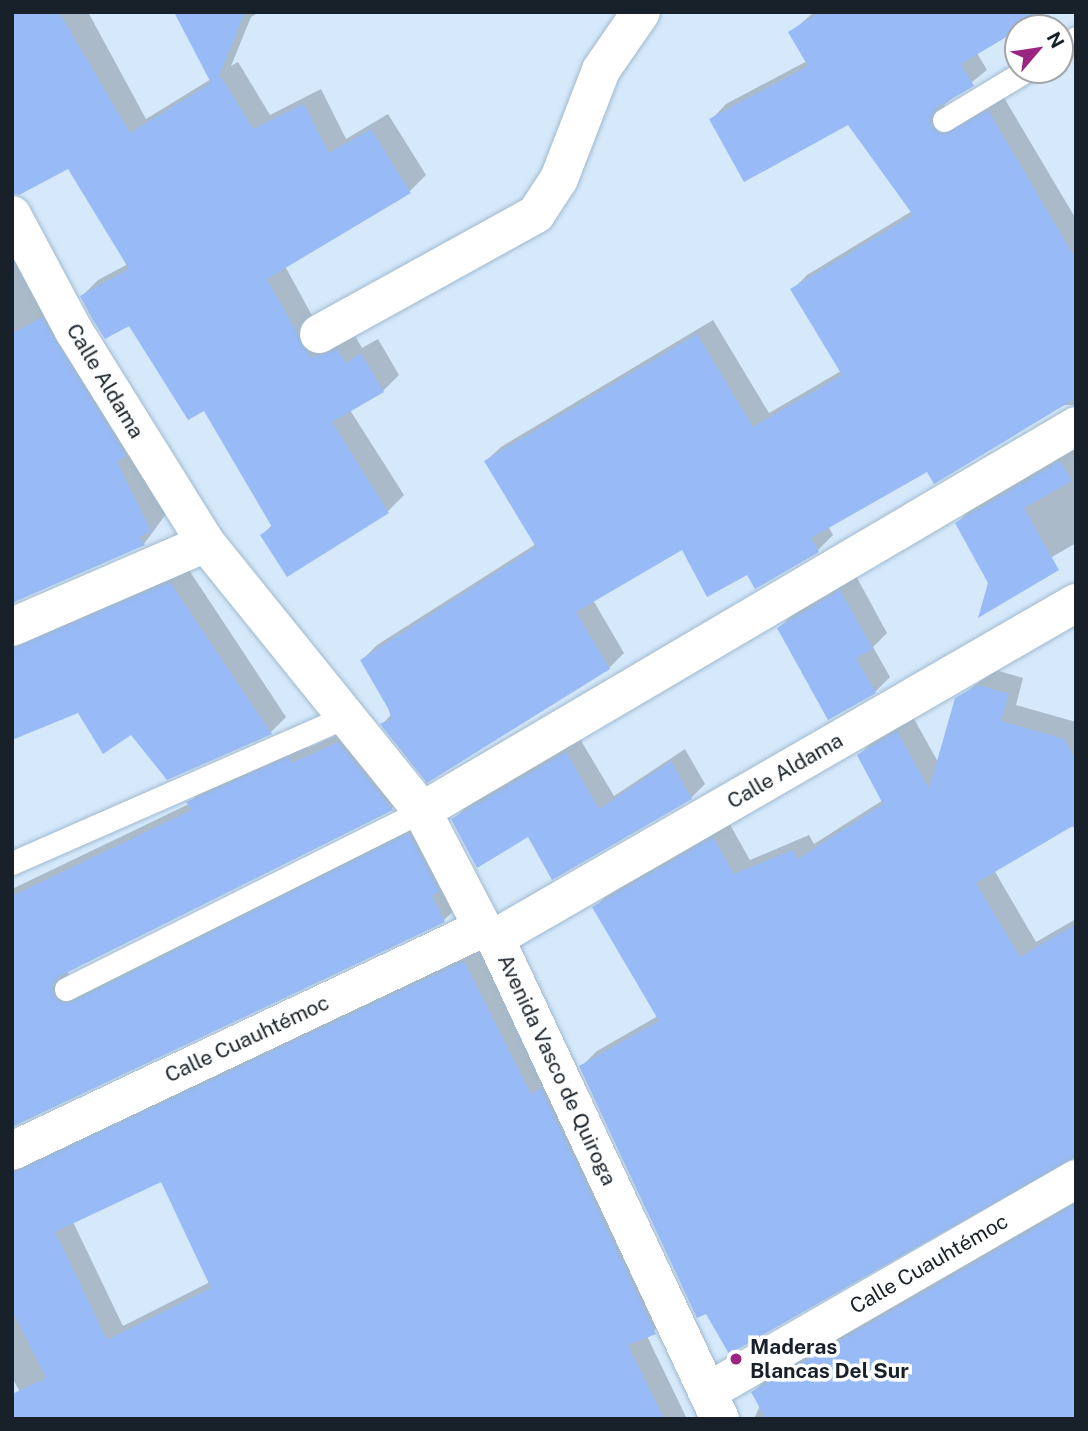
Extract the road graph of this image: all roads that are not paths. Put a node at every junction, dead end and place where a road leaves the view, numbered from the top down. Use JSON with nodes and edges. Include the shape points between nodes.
{"nodes":[{"id":1,"x":641,"y":12,"type":"edge"},
{"id":2,"x":1004,"y":84,"type":"edge"},
{"id":3,"x":944,"y":120,"type":"dead end"},
{"id":4,"x":12,"y":215,"type":"edge"},
{"id":5,"x":319,"y":334,"type":"dead end"},
{"id":6,"x":1076,"y":426,"type":"edge"},
{"id":7,"x":205,"y":544,"type":"junction"},
{"id":8,"x":1076,"y":603,"type":"edge"},
{"id":9,"x":12,"y":628,"type":"edge"},
{"id":10,"x":345,"y":717,"type":"junction"},
{"id":11,"x":422,"y":811,"type":"junction"},
{"id":12,"x":12,"y":863,"type":"edge"},
{"id":13,"x":489,"y":933,"type":"junction"},
{"id":14,"x":66,"y":989,"type":"dead end"},
{"id":15,"x":12,"y":1151,"type":"edge"},
{"id":16,"x":1076,"y":1178,"type":"edge"},
{"id":17,"x":714,"y":1405,"type":"edge"}],
"edges":[{"from":1,"to":5,"type":"street","via":[[601,70],[559,179],[537,214]]},
{"from":2,"to":3,"type":"lane"},
{"from":4,"to":7,"type":"street","name":"Calle Aldama","via":[[74,331]]},
{"from":6,"to":11,"type":"street"},
{"from":7,"to":9,"type":"street"},
{"from":7,"to":10,"type":"street","name":"Avenida Vasco de Quiroga"},
{"from":8,"to":13,"type":"street","name":"Calle Aldama"},
{"from":10,"to":11,"type":"street","name":"Avenida Vasco de Quiroga"},
{"from":10,"to":12,"type":"lane"},
{"from":11,"to":13,"type":"street","name":"Avenida Vasco de Quiroga"},
{"from":11,"to":14,"type":"lane"},
{"from":13,"to":15,"type":"street","name":"Calle Cuauhtémoc"},
{"from":13,"to":17,"type":"street","name":"Avenida Vasco de Quiroga"},
{"from":16,"to":17,"type":"street","name":"Calle Cuauhtémoc"}]}
